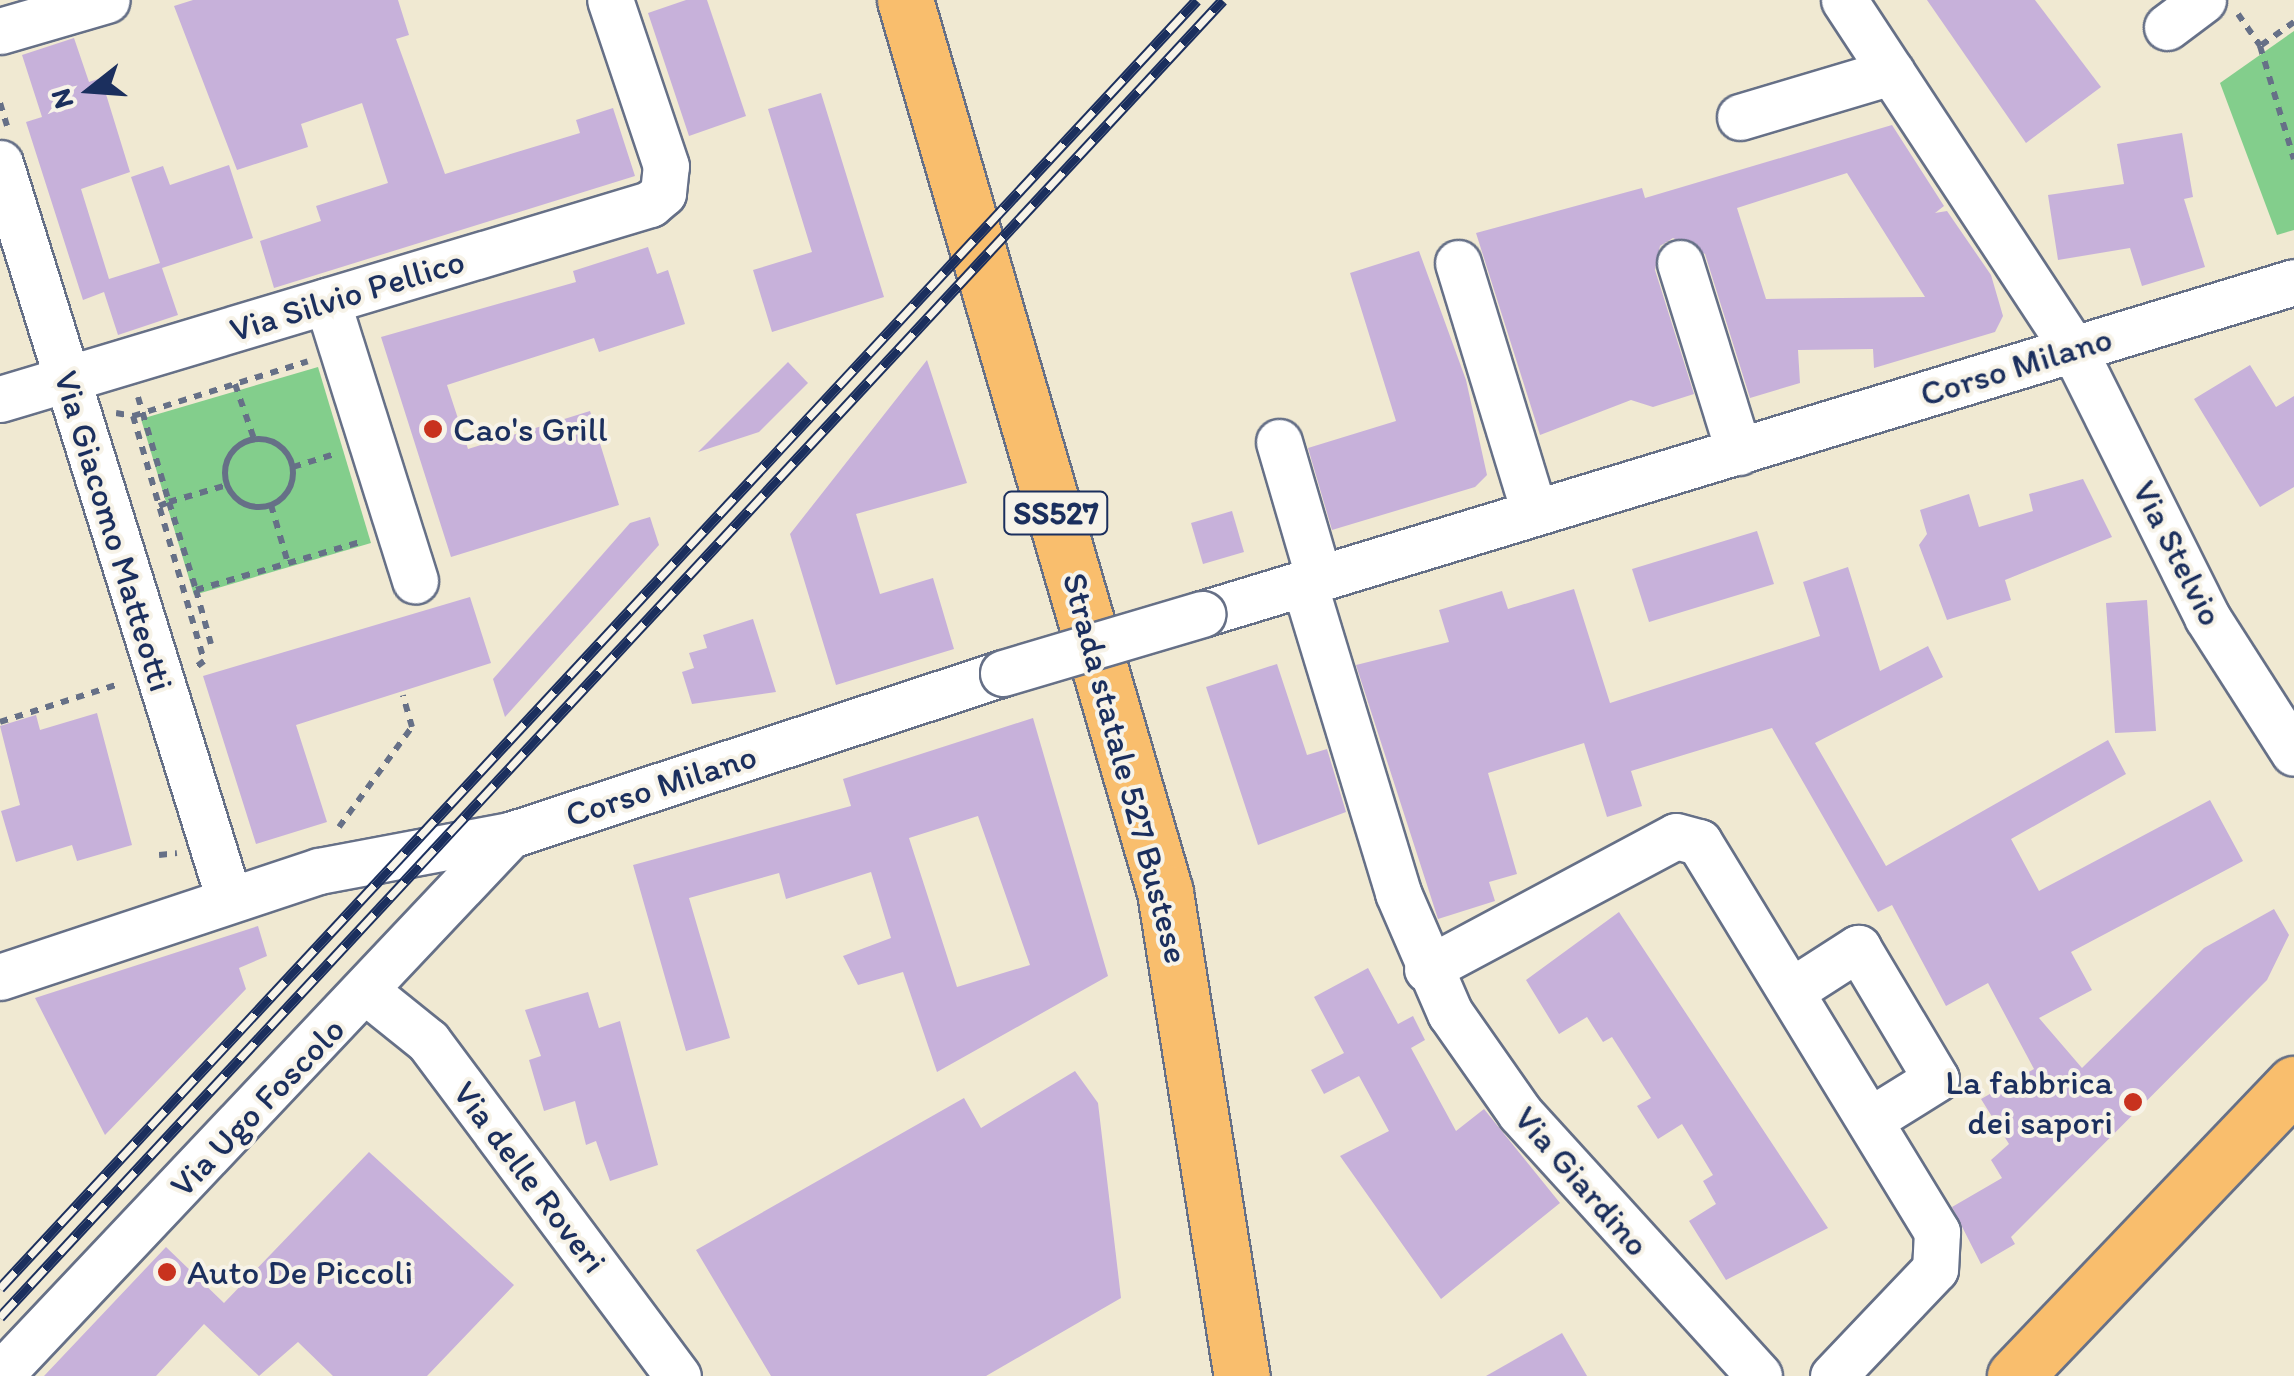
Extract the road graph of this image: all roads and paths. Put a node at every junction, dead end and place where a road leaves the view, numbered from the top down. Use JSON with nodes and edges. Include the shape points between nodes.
{"nodes":[{"id":1,"x":106,"y":0,"type":"edge"},
{"id":2,"x":610,"y":0,"type":"edge"},
{"id":3,"x":905,"y":0,"type":"edge"},
{"id":4,"x":1844,"y":0,"type":"edge"},
{"id":5,"x":2203,"y":0,"type":"edge"},
{"id":6,"x":2227,"y":0,"type":"edge"},
{"id":7,"x":2294,"y":22,"type":"edge"},
{"id":8,"x":2167,"y":27,"type":"dead end"},
{"id":9,"x":0,"y":31,"type":"edge"},
{"id":10,"x":2260,"y":46,"type":"junction"},
{"id":11,"x":1891,"y":72,"type":"junction"},
{"id":12,"x":1740,"y":117,"type":"dead end"},
{"id":13,"x":2294,"y":159,"type":"edge"},
{"id":14,"x":0,"y":162,"type":"edge"},
{"id":15,"x":1458,"y":263,"type":"dead end"},
{"id":16,"x":1680,"y":263,"type":"dead end"},
{"id":17,"x":2294,"y":282,"type":"edge"},
{"id":18,"x":327,"y":301,"type":"junction"},
{"id":19,"x":2072,"y":348,"type":"junction"},
{"id":20,"x":343,"y":351,"type":"junction"},
{"id":21,"x":126,"y":362,"type":"junction"},
{"id":22,"x":67,"y":379,"type":"junction"},
{"id":23,"x":235,"y":384,"type":"junction"},
{"id":24,"x":0,"y":400,"type":"edge"},
{"id":25,"x":142,"y":412,"type":"junction"},
{"id":26,"x":133,"y":416,"type":"dead end"},
{"id":27,"x":254,"y":439,"type":"junction"},
{"id":28,"x":1279,"y":442,"type":"dead end"},
{"id":29,"x":1739,"y":452,"type":"junction"},
{"id":30,"x":227,"y":486,"type":"junction"},
{"id":31,"x":170,"y":502,"type":"junction"},
{"id":32,"x":271,"y":505,"type":"junction"},
{"id":33,"x":159,"y":506,"type":"dead end"},
{"id":34,"x":1534,"y":512,"type":"junction"},
{"id":35,"x":399,"y":531,"type":"junction"},
{"id":36,"x":288,"y":563,"type":"junction"},
{"id":37,"x":415,"y":580,"type":"dead end"},
{"id":38,"x":1312,"y":581,"type":"junction"},
{"id":39,"x":196,"y":590,"type":"junction"},
{"id":40,"x":211,"y":644,"type":"dead end"},
{"id":41,"x":116,"y":685,"type":"dead end"},
{"id":42,"x":402,"y":695,"type":"dead end"},
{"id":43,"x":0,"y":722,"type":"edge"},
{"id":44,"x":2294,"y":753,"type":"edge"},
{"id":45,"x":341,"y":817,"type":"dead end"},
{"id":46,"x":510,"y":835,"type":"junction"},
{"id":47,"x":229,"y":899,"type":"junction"},
{"id":48,"x":1426,"y":969,"type":"junction"},
{"id":49,"x":0,"y":978,"type":"edge"},
{"id":50,"x":1790,"y":990,"type":"junction"},
{"id":51,"x":367,"y":992,"type":"junction"},
{"id":52,"x":2294,"y":1084,"type":"edge"},
{"id":53,"x":1870,"y":1120,"type":"junction"},
{"id":54,"x":2076,"y":1319,"type":"junction"},
{"id":55,"x":0,"y":1375,"type":"edge"},
{"id":56,"x":678,"y":1376,"type":"edge"},
{"id":57,"x":1242,"y":1376,"type":"edge"},
{"id":58,"x":1759,"y":1376,"type":"edge"},
{"id":59,"x":1833,"y":1376,"type":"edge"},
{"id":60,"x":2015,"y":1376,"type":"edge"},
{"id":61,"x":2054,"y":1376,"type":"edge"}],
"edges":[{"from":1,"to":9,"type":"street"},
{"from":2,"to":18,"type":"street","name":"Via Silvio Pellico","via":[[666,166],[664,193],[650,204]]},
{"from":3,"to":57,"type":"main road","name":"Strada statale 527 Bustese","number":"SS527","via":[[1165,892]]},
{"from":4,"to":11,"type":"street","name":"Via Stelvio"},
{"from":5,"to":8,"type":"street"},
{"from":6,"to":10,"type":"path"},
{"from":7,"to":10,"type":"path"},
{"from":10,"to":13,"type":"path"},
{"from":11,"to":12,"type":"street"},
{"from":11,"to":19,"type":"street","name":"Via Stelvio"},
{"from":14,"to":22,"type":"street","name":"Via Giacomo Matteotti"},
{"from":15,"to":34,"type":"street"},
{"from":16,"to":29,"type":"street"},
{"from":17,"to":19,"type":"street","name":"Corso Milano"},
{"from":18,"to":20,"type":"street"},
{"from":18,"to":21,"type":"street","name":"Via Silvio Pellico"},
{"from":19,"to":29,"type":"street","name":"Corso Milano"},
{"from":19,"to":44,"type":"street","name":"Via Stelvio","via":[[2207,617]]},
{"from":20,"to":23,"type":"path"},
{"from":20,"to":35,"type":"street"},
{"from":21,"to":22,"type":"street","name":"Via Silvio Pellico"},
{"from":21,"to":25,"type":"path"},
{"from":22,"to":24,"type":"street","name":"Via Silvio Pellico"},
{"from":22,"to":47,"type":"street","name":"Via Giacomo Matteotti"},
{"from":23,"to":25,"type":"path"},
{"from":23,"to":27,"type":"path"},
{"from":25,"to":26,"type":"path"},
{"from":25,"to":31,"type":"path"},
{"from":27,"to":30,"type":"path","via":[[229,456]]},
{"from":27,"to":32,"type":"path","via":[[279,445],[293,467],[284,496]]},
{"from":28,"to":38,"type":"street"},
{"from":29,"to":34,"type":"street","name":"Corso Milano"},
{"from":30,"to":31,"type":"path"},
{"from":30,"to":32,"type":"path","via":[[245,505]]},
{"from":31,"to":33,"type":"path"},
{"from":31,"to":39,"type":"path"},
{"from":32,"to":36,"type":"path"},
{"from":34,"to":38,"type":"street","name":"Corso Milano"},
{"from":35,"to":36,"type":"path"},
{"from":35,"to":37,"type":"street"},
{"from":36,"to":39,"type":"path"},
{"from":38,"to":46,"type":"street","name":"Corso Milano","bridge":true,"via":[[1003,673]]},
{"from":38,"to":48,"type":"street","name":"Via Giardino"},
{"from":39,"to":40,"type":"path"},
{"from":41,"to":43,"type":"path"},
{"from":42,"to":45,"type":"path","via":[[412,727]]},
{"from":46,"to":47,"type":"street","name":"Corso Milano","via":[[319,871]]},
{"from":46,"to":51,"type":"street","name":"Via Ugo Foscolo"},
{"from":47,"to":49,"type":"street","name":"Corso Milano"},
{"from":48,"to":50,"type":"street","via":[[1676,836],[1699,842]]},
{"from":48,"to":58,"type":"street","name":"Via Giardino","via":[[1520,1113]]},
{"from":50,"to":53,"type":"street"},
{"from":50,"to":53,"type":"street","via":[[1858,948],[1936,1079]]},
{"from":51,"to":55,"type":"street","name":"Via Ugo Foscolo"},
{"from":51,"to":56,"type":"street","name":"Via delle Roveri","via":[[428,1041]]},
{"from":52,"to":54,"type":"main road"},
{"from":53,"to":59,"type":"street","via":[[1942,1251]]},
{"from":54,"to":60,"type":"main road"},
{"from":54,"to":61,"type":"main road"}]}
